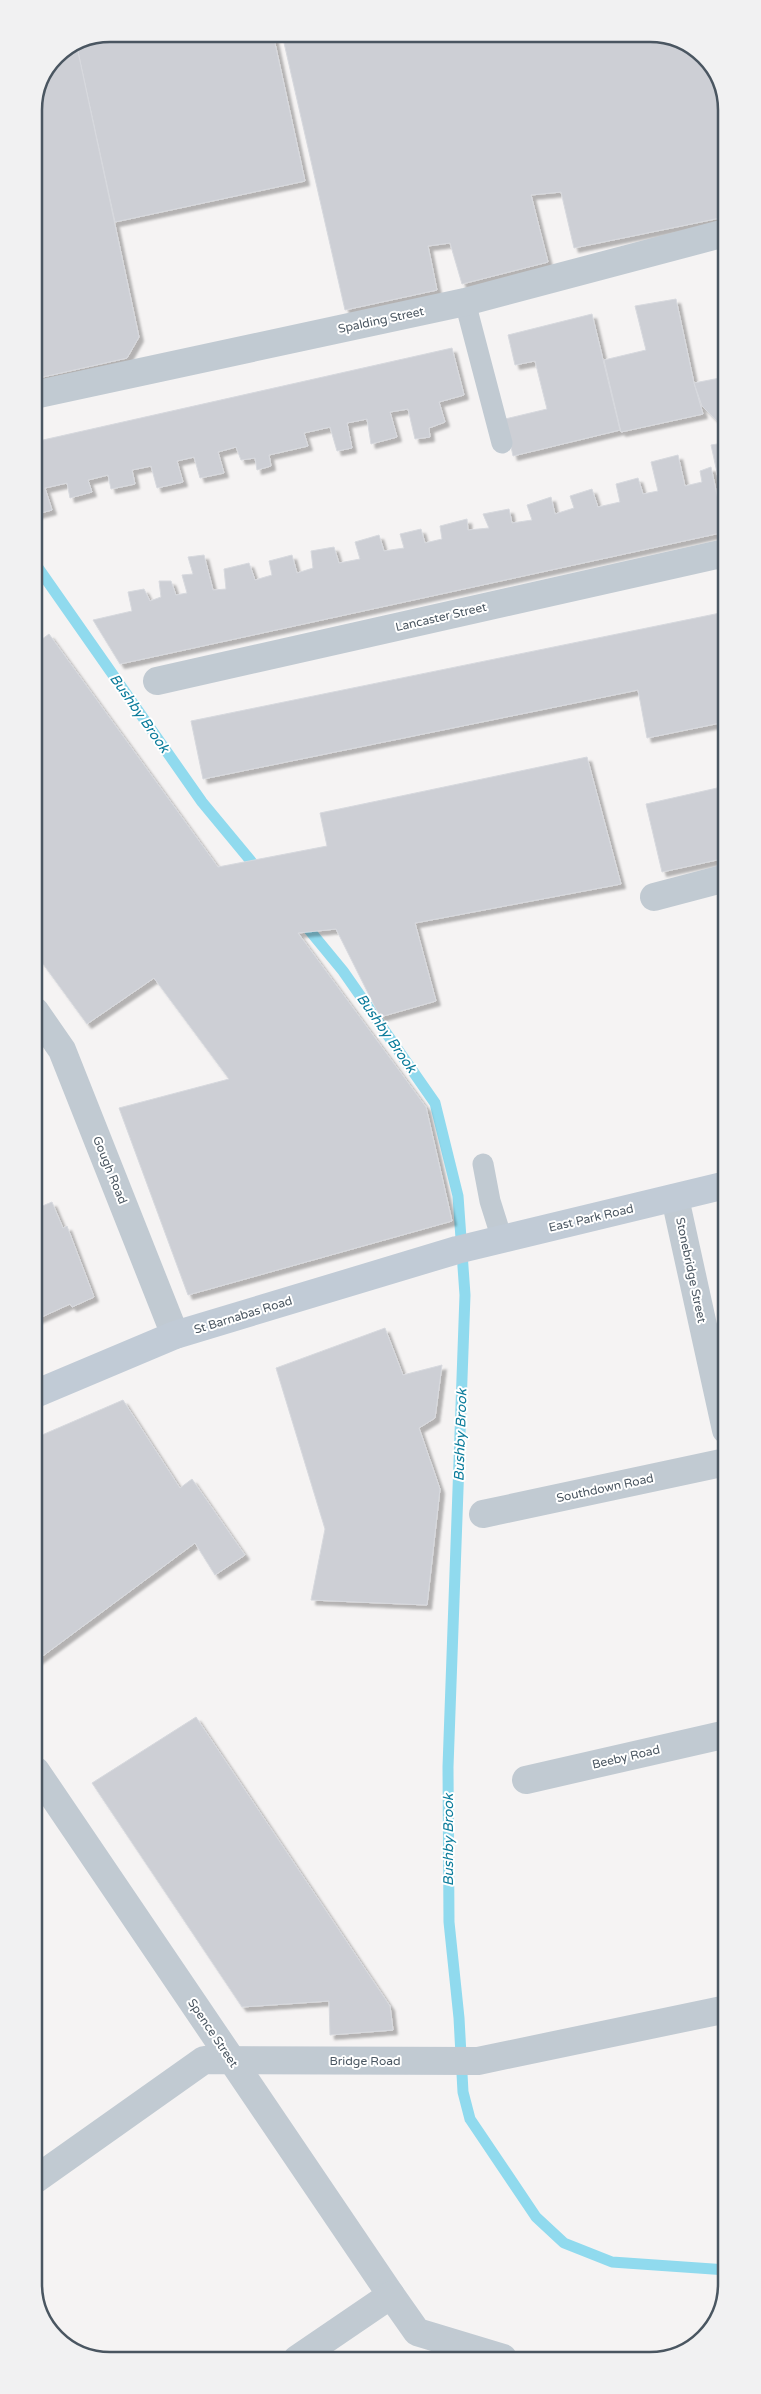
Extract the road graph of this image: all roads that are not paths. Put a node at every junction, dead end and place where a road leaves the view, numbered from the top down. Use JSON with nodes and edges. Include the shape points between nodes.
{"nodes":[{"id":1,"x":718,"y":236,"type":"edge"},
{"id":2,"x":465,"y":302,"type":"junction"},
{"id":3,"x":42,"y":393,"type":"edge"},
{"id":4,"x":502,"y":443,"type":"dead end"},
{"id":5,"x":718,"y":555,"type":"edge"},
{"id":6,"x":157,"y":681,"type":"dead end"},
{"id":7,"x":718,"y":880,"type":"edge"},
{"id":8,"x":654,"y":897,"type":"dead end"},
{"id":9,"x":42,"y":1021,"type":"edge"},
{"id":10,"x":483,"y":1164,"type":"dead end"},
{"id":11,"x":718,"y":1187,"type":"edge"},
{"id":12,"x":675,"y":1198,"type":"junction"},
{"id":13,"x":492,"y":1241,"type":"junction"},
{"id":14,"x":457,"y":1250,"type":"joint"},
{"id":15,"x":175,"y":1335,"type":"junction"},
{"id":16,"x":42,"y":1391,"type":"edge"},
{"id":17,"x":718,"y":1394,"type":"edge"},
{"id":18,"x":718,"y":1464,"type":"edge"},
{"id":19,"x":483,"y":1514,"type":"dead end"},
{"id":20,"x":718,"y":1736,"type":"edge"},
{"id":21,"x":526,"y":1780,"type":"dead end"},
{"id":22,"x":42,"y":1784,"type":"edge"},
{"id":23,"x":718,"y":2011,"type":"edge"},
{"id":24,"x":232,"y":2061,"type":"junction"},
{"id":25,"x":42,"y":2175,"type":"edge"},
{"id":26,"x":391,"y":2295,"type":"junction"},
{"id":27,"x":308,"y":2351,"type":"edge"},
{"id":28,"x":482,"y":2352,"type":"edge"}],
"edges":[{"from":1,"to":2,"type":"street","name":"Spalding Street"},
{"from":2,"to":3,"type":"street","name":"Spalding Street"},
{"from":2,"to":4,"type":"lane"},
{"from":5,"to":6,"type":"street","name":"Lancaster Street"},
{"from":7,"to":8,"type":"street"},
{"from":9,"to":15,"type":"street","name":"Gough Road","via":[[62,1050]]},
{"from":10,"to":13,"type":"lane","via":[[490,1201]]},
{"from":11,"to":12,"type":"main road","name":"East Park Road"},
{"from":12,"to":13,"type":"main road","name":"East Park Road"},
{"from":12,"to":17,"type":"street","name":"Stonebridge Street"},
{"from":13,"to":14,"type":"main road","name":"East Park Road"},
{"from":14,"to":15,"type":"main road","name":"St Barnabas Road"},
{"from":15,"to":16,"type":"main road","name":"St Barnabas Road"},
{"from":18,"to":19,"type":"street","name":"Southdown Road"},
{"from":20,"to":21,"type":"street","name":"Beeby Road"},
{"from":22,"to":24,"type":"street","name":"Spence Street"},
{"from":23,"to":24,"type":"street","name":"Bridge Road","via":[[478,2061]]},
{"from":24,"to":25,"type":"street","name":"Bridge Road","via":[[204,2060]]},
{"from":24,"to":26,"type":"street","name":"Spence Street"},
{"from":26,"to":27,"type":"street"},
{"from":26,"to":28,"type":"street","name":"Spence Street","via":[[417,2332]]}]}
